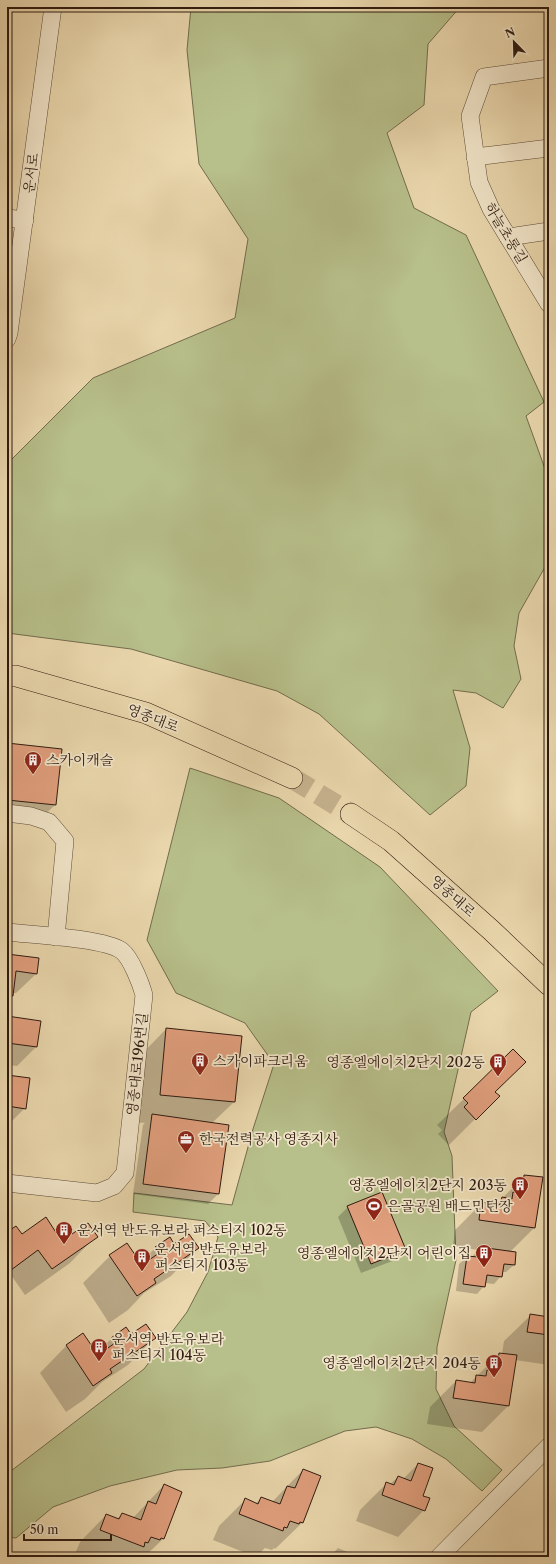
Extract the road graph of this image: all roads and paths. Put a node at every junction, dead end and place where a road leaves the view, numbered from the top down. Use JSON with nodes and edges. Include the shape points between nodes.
{"nodes":[{"id":1,"x":53,"y":7,"type":"edge"},
{"id":2,"x":549,"y":68,"type":"edge"},
{"id":3,"x":549,"y":148,"type":"edge"},
{"id":4,"x":475,"y":157,"type":"junction"},
{"id":5,"x":7,"y":218,"type":"edge"},
{"id":6,"x":25,"y":220,"type":"junction"},
{"id":7,"x":549,"y":231,"type":"edge"},
{"id":8,"x":508,"y":237,"type":"junction"},
{"id":9,"x":549,"y":304,"type":"edge"},
{"id":10,"x":7,"y":339,"type":"edge"},
{"id":11,"x":7,"y":676,"type":"edge"},
{"id":12,"x":292,"y":778,"type":"tunnel mouth"},
{"id":13,"x":7,"y":813,"type":"edge"},
{"id":14,"x":351,"y":814,"type":"tunnel mouth"},
{"id":15,"x":7,"y":932,"type":"edge"},
{"id":16,"x":56,"y":937,"type":"junction"},
{"id":17,"x":549,"y":985,"type":"edge"},
{"id":18,"x":7,"y":1183,"type":"edge"},
{"id":19,"x":549,"y":1446,"type":"edge"},
{"id":20,"x":439,"y":1557,"type":"edge"}],
"edges":[{"from":1,"to":6,"type":"street","name":"운서로"},
{"from":2,"to":4,"type":"street","name":"하늘초롱길","via":[[484,77],[470,116]]},
{"from":3,"to":4,"type":"street"},
{"from":4,"to":8,"type":"street","name":"하늘초롱길","via":[[479,182]]},
{"from":5,"to":6,"type":"street"},
{"from":6,"to":10,"type":"street","name":"운서로"},
{"from":7,"to":8,"type":"street"},
{"from":8,"to":9,"type":"street","name":"하늘초롱길"},
{"from":11,"to":12,"type":"main road","name":"영종대로","via":[[16,676],[146,713]]},
{"from":13,"to":16,"type":"street","via":[[31,816],[49,822],[64,841]]},
{"from":14,"to":17,"type":"main road","name":"영종대로","via":[[391,841]]},
{"from":15,"to":16,"type":"street","name":"영종대로196번길"},
{"from":16,"to":18,"type":"street","name":"영종대로196번길","via":[[110,945],[123,952],[139,978],[144,994],[125,1173],[114,1186],[97,1193]]},
{"from":19,"to":20,"type":"street"}]}
